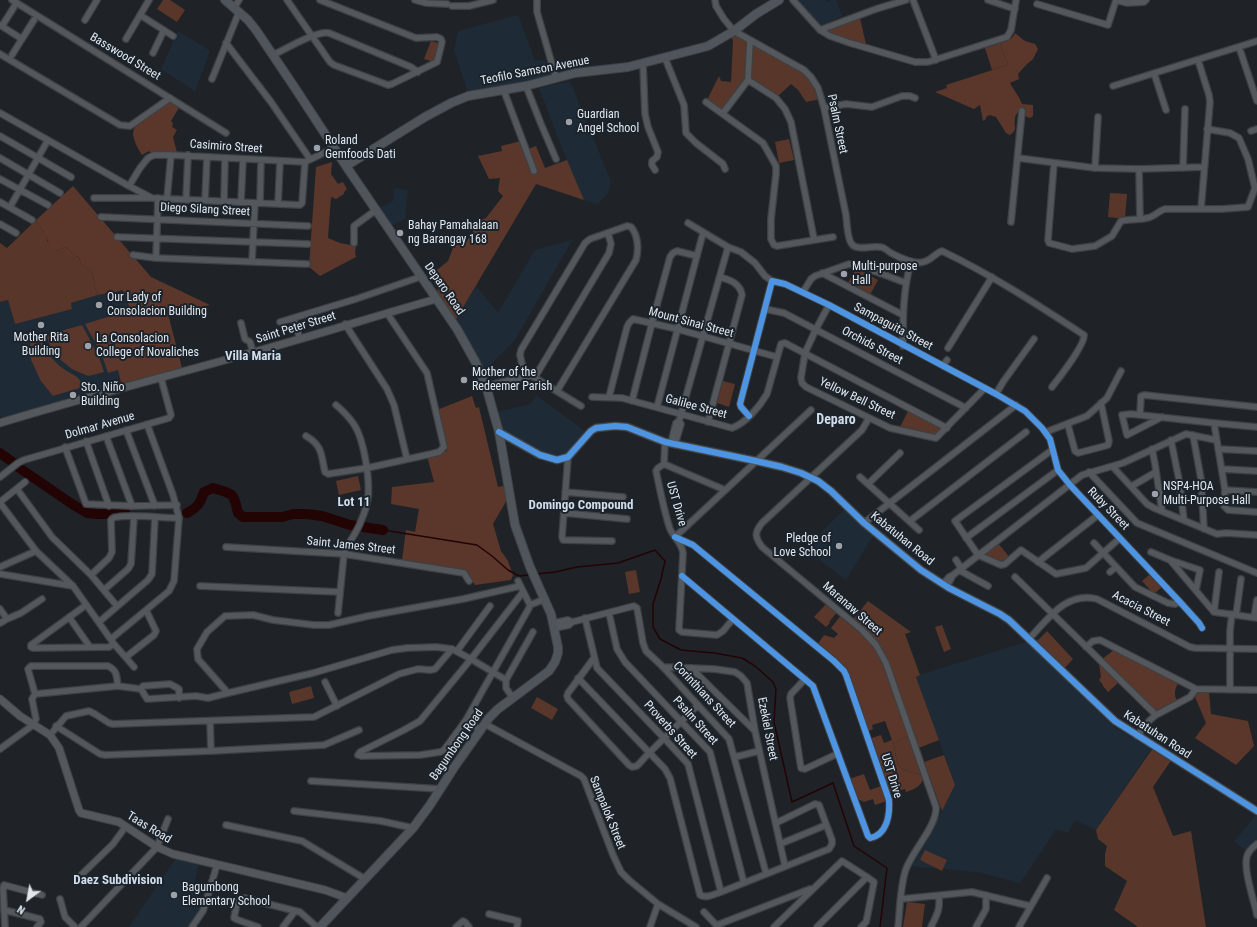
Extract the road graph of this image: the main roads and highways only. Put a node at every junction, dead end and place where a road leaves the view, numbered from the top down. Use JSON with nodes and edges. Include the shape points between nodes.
{"nodes":[{"id":1,"x":225,"y":0,"type":"edge"},
{"id":2,"x":779,"y":0,"type":"edge"},
{"id":3,"x":346,"y":166,"type":"junction"},
{"id":4,"x":530,"y":567,"type":"joint"},
{"id":5,"x":320,"y":927,"type":"edge"}],
"edges":[{"from":1,"to":3,"type":"main road","name":"Deparo Road","via":[[251,24]]},
{"from":2,"to":3,"type":"main road","name":"Teofilo Samson Avenue","via":[[708,46],[642,64],[574,73],[504,91],[468,96],[425,117]]},
{"from":3,"to":4,"type":"main road","name":"Deparo Road","via":[[457,329],[480,370],[500,432],[515,525]]},
{"from":4,"to":5,"type":"main road","name":"Bagumbong Road","via":[[554,626],[558,653],[555,662],[544,675],[498,709],[482,727],[413,828]]}]}
